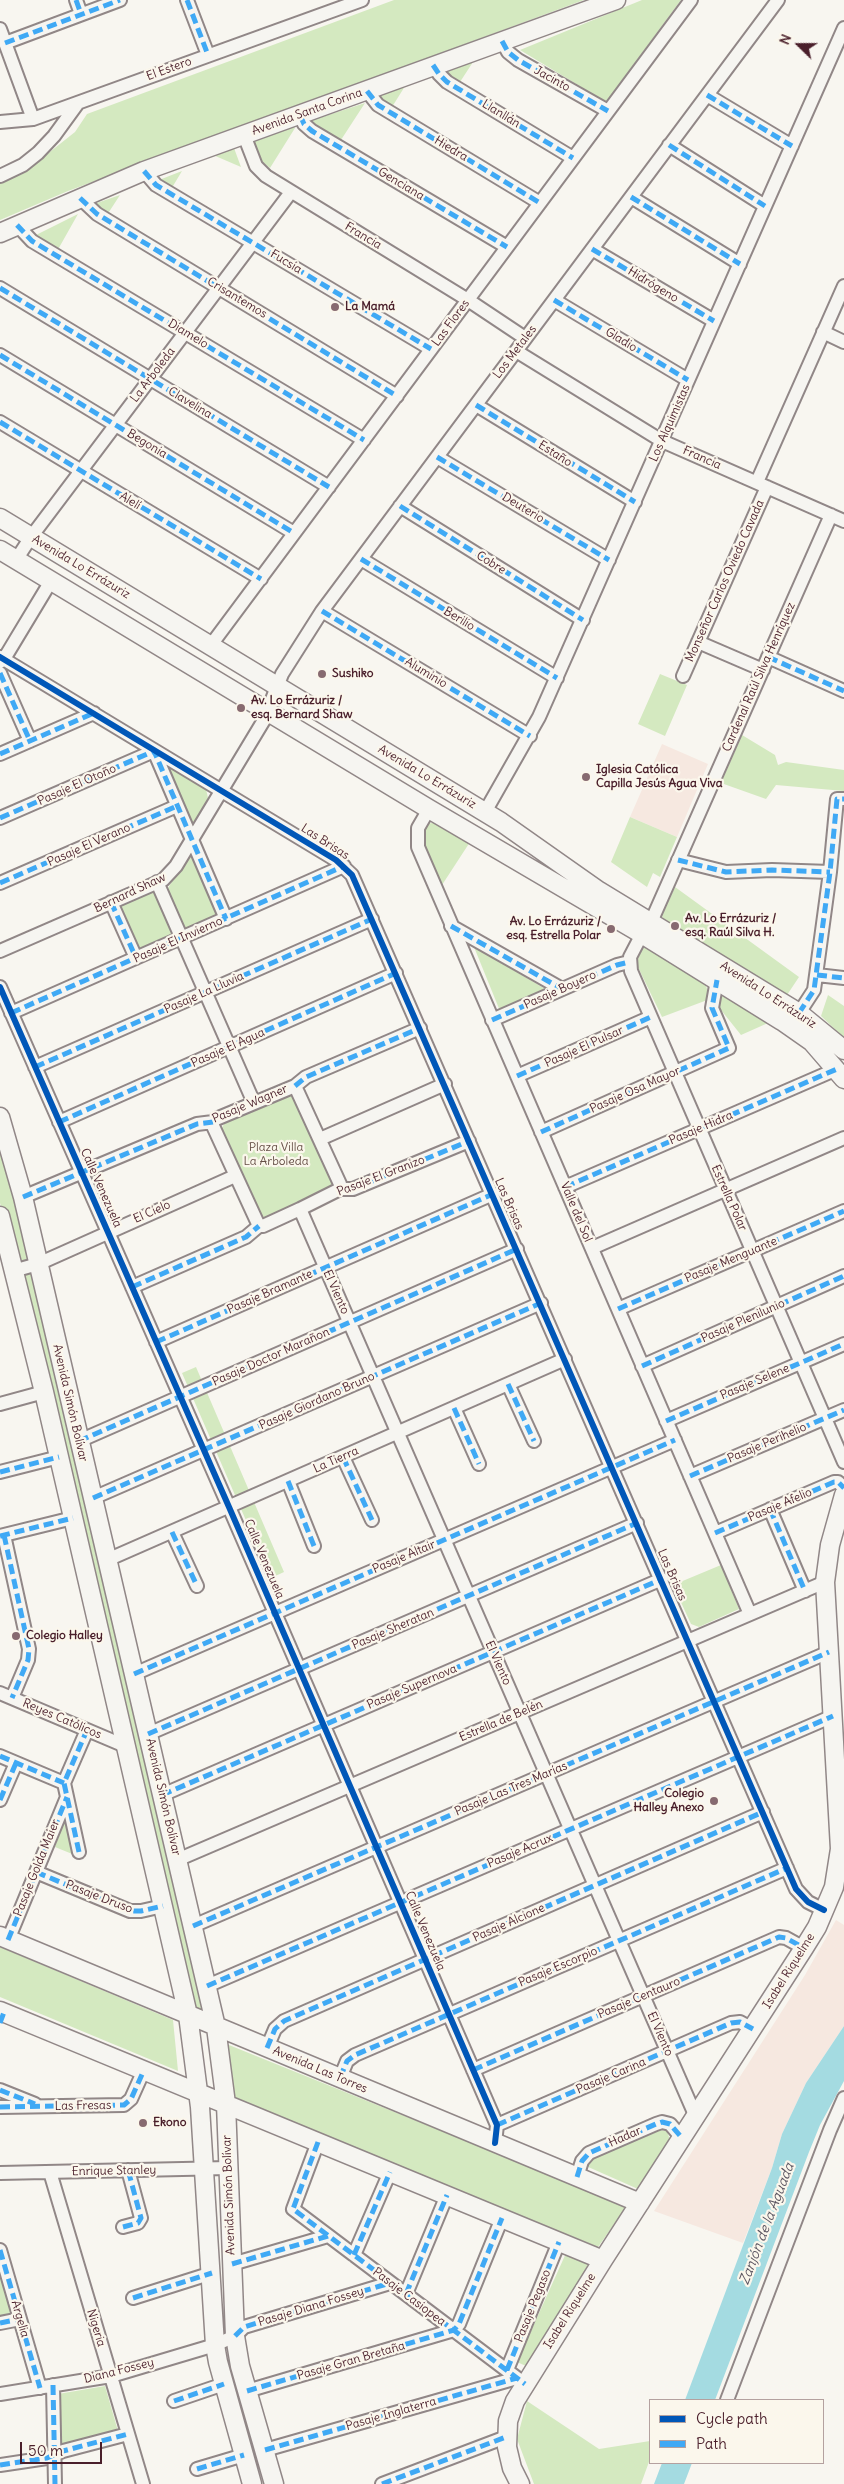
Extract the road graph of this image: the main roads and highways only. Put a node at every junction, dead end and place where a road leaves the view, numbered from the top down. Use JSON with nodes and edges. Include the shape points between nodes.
{"nodes":[{"id":1,"x":616,"y":0,"type":"edge"},
{"id":2,"x":0,"y":233,"type":"edge"},
{"id":3,"x":0,"y":518,"type":"edge"},
{"id":4,"x":0,"y":550,"type":"edge"},
{"id":5,"x":646,"y":928,"type":"junction"},
{"id":6,"x":844,"y":1050,"type":"edge"},
{"id":7,"x":840,"y":1074,"type":"edge"},
{"id":8,"x":0,"y":1117,"type":"edge"},
{"id":9,"x":0,"y":1216,"type":"edge"},
{"id":10,"x":844,"y":1495,"type":"edge"},
{"id":11,"x":4,"y":1938,"type":"edge"},
{"id":12,"x":1,"y":2015,"type":"edge"},
{"id":13,"x":188,"y":2015,"type":"junction"},
{"id":14,"x":216,"y":2027,"type":"junction"},
{"id":15,"x":198,"y":2092,"type":"junction"},
{"id":16,"x":226,"y":2104,"type":"junction"},
{"id":17,"x":640,"y":2203,"type":"junction"},
{"id":18,"x":602,"y":2260,"type":"junction"},
{"id":19,"x":252,"y":2484,"type":"edge"},
{"id":20,"x":274,"y":2484,"type":"edge"},
{"id":21,"x":520,"y":2484,"type":"edge"}],
"edges":[{"from":1,"to":2,"type":"main road","name":"Avenida Santa Corina","via":[[144,171]]},
{"from":3,"to":5,"type":"main road","name":"Avenida Lo Errázuriz","via":[[485,812],[533,843]]},
{"from":4,"to":5,"type":"main road","name":"Avenida Lo Errázuriz","via":[[429,809]]},
{"from":5,"to":6,"type":"main road","name":"Avenida Lo Errázuriz","via":[[799,1013]]},
{"from":5,"to":7,"type":"main road","name":"Avenida Lo Errázuriz","via":[[717,980],[802,1034]]},
{"from":8,"to":14,"type":"main road","name":"Avenida Simón Bolívar","via":[[23,1197]]},
{"from":9,"to":13,"type":"main road","name":"Avenida Simón Bolívar","via":[[44,1392]]},
{"from":10,"to":17,"type":"main road","name":"Isabel Riquelme","via":[[830,1545],[825,1582],[840,1848],[837,1873],[824,1910],[804,1948]]},
{"from":11,"to":13,"type":"main road","name":"Avenida Las Torres"},
{"from":12,"to":15,"type":"main road"},
{"from":13,"to":14,"type":"main road","name":"Avenida Las Torres"},
{"from":13,"to":15,"type":"main road","name":"Avenida Simón Bolívar"},
{"from":14,"to":16,"type":"main road","name":"Avenida Simón Bolívar"},
{"from":14,"to":17,"type":"main road","name":"Avenida Las Torres"},
{"from":15,"to":16,"type":"main road"},
{"from":15,"to":19,"type":"main road","name":"Avenida Simón Bolívar","via":[[215,2345]]},
{"from":16,"to":18,"type":"main road"},
{"from":16,"to":20,"type":"main road","name":"Avenida Simón Bolívar","via":[[235,2336]]},
{"from":17,"to":18,"type":"main road","name":"Isabel Riquelme"},
{"from":18,"to":21,"type":"main road","name":"Isabel Riquelme","via":[[516,2377],[506,2437],[509,2458]]}]}
